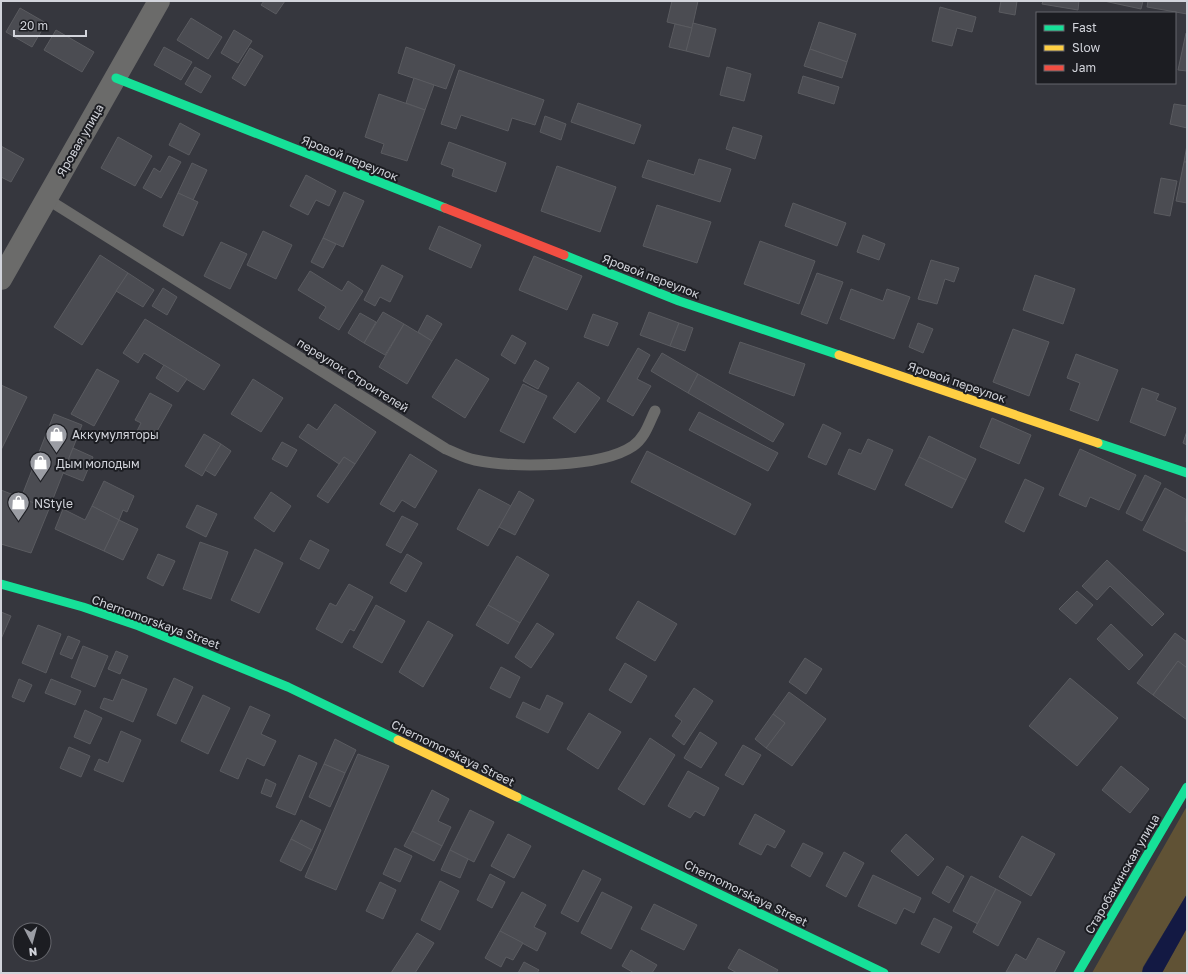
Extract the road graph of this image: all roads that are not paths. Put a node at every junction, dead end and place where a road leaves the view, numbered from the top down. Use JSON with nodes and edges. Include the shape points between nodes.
{"nodes":[{"id":1,"x":159,"y":1,"type":"edge"},
{"id":2,"x":116,"y":78,"type":"junction"},
{"id":3,"x":47,"y":199,"type":"junction"},
{"id":4,"x":1,"y":279,"type":"edge"},
{"id":5,"x":655,"y":411,"type":"dead end"},
{"id":6,"x":1187,"y":473,"type":"edge"},
{"id":7,"x":1,"y":584,"type":"edge"},
{"id":8,"x":1187,"y":787,"type":"edge"},
{"id":9,"x":884,"y":973,"type":"edge"},
{"id":10,"x":1078,"y":973,"type":"edge"}],
"edges":[{"from":1,"to":2,"type":"street","name":"Яровая улица"},
{"from":2,"to":3,"type":"street","name":"Яровая улица"},
{"from":2,"to":6,"type":"street","name":"Яровой переулок","via":[[679,301]]},
{"from":3,"to":4,"type":"street","name":"Яровая улица"},
{"from":3,"to":5,"type":"lane","name":"переулок Строителей","via":[[440,445],[460,455],[475,460],[512,464],[562,464],[594,459],[616,454],[633,446],[643,437]]},
{"from":7,"to":9,"type":"street","name":"Chernomorskaya Street","via":[[139,626],[288,687]]},
{"from":8,"to":10,"type":"street","name":"Старобакинская улица"}]}
